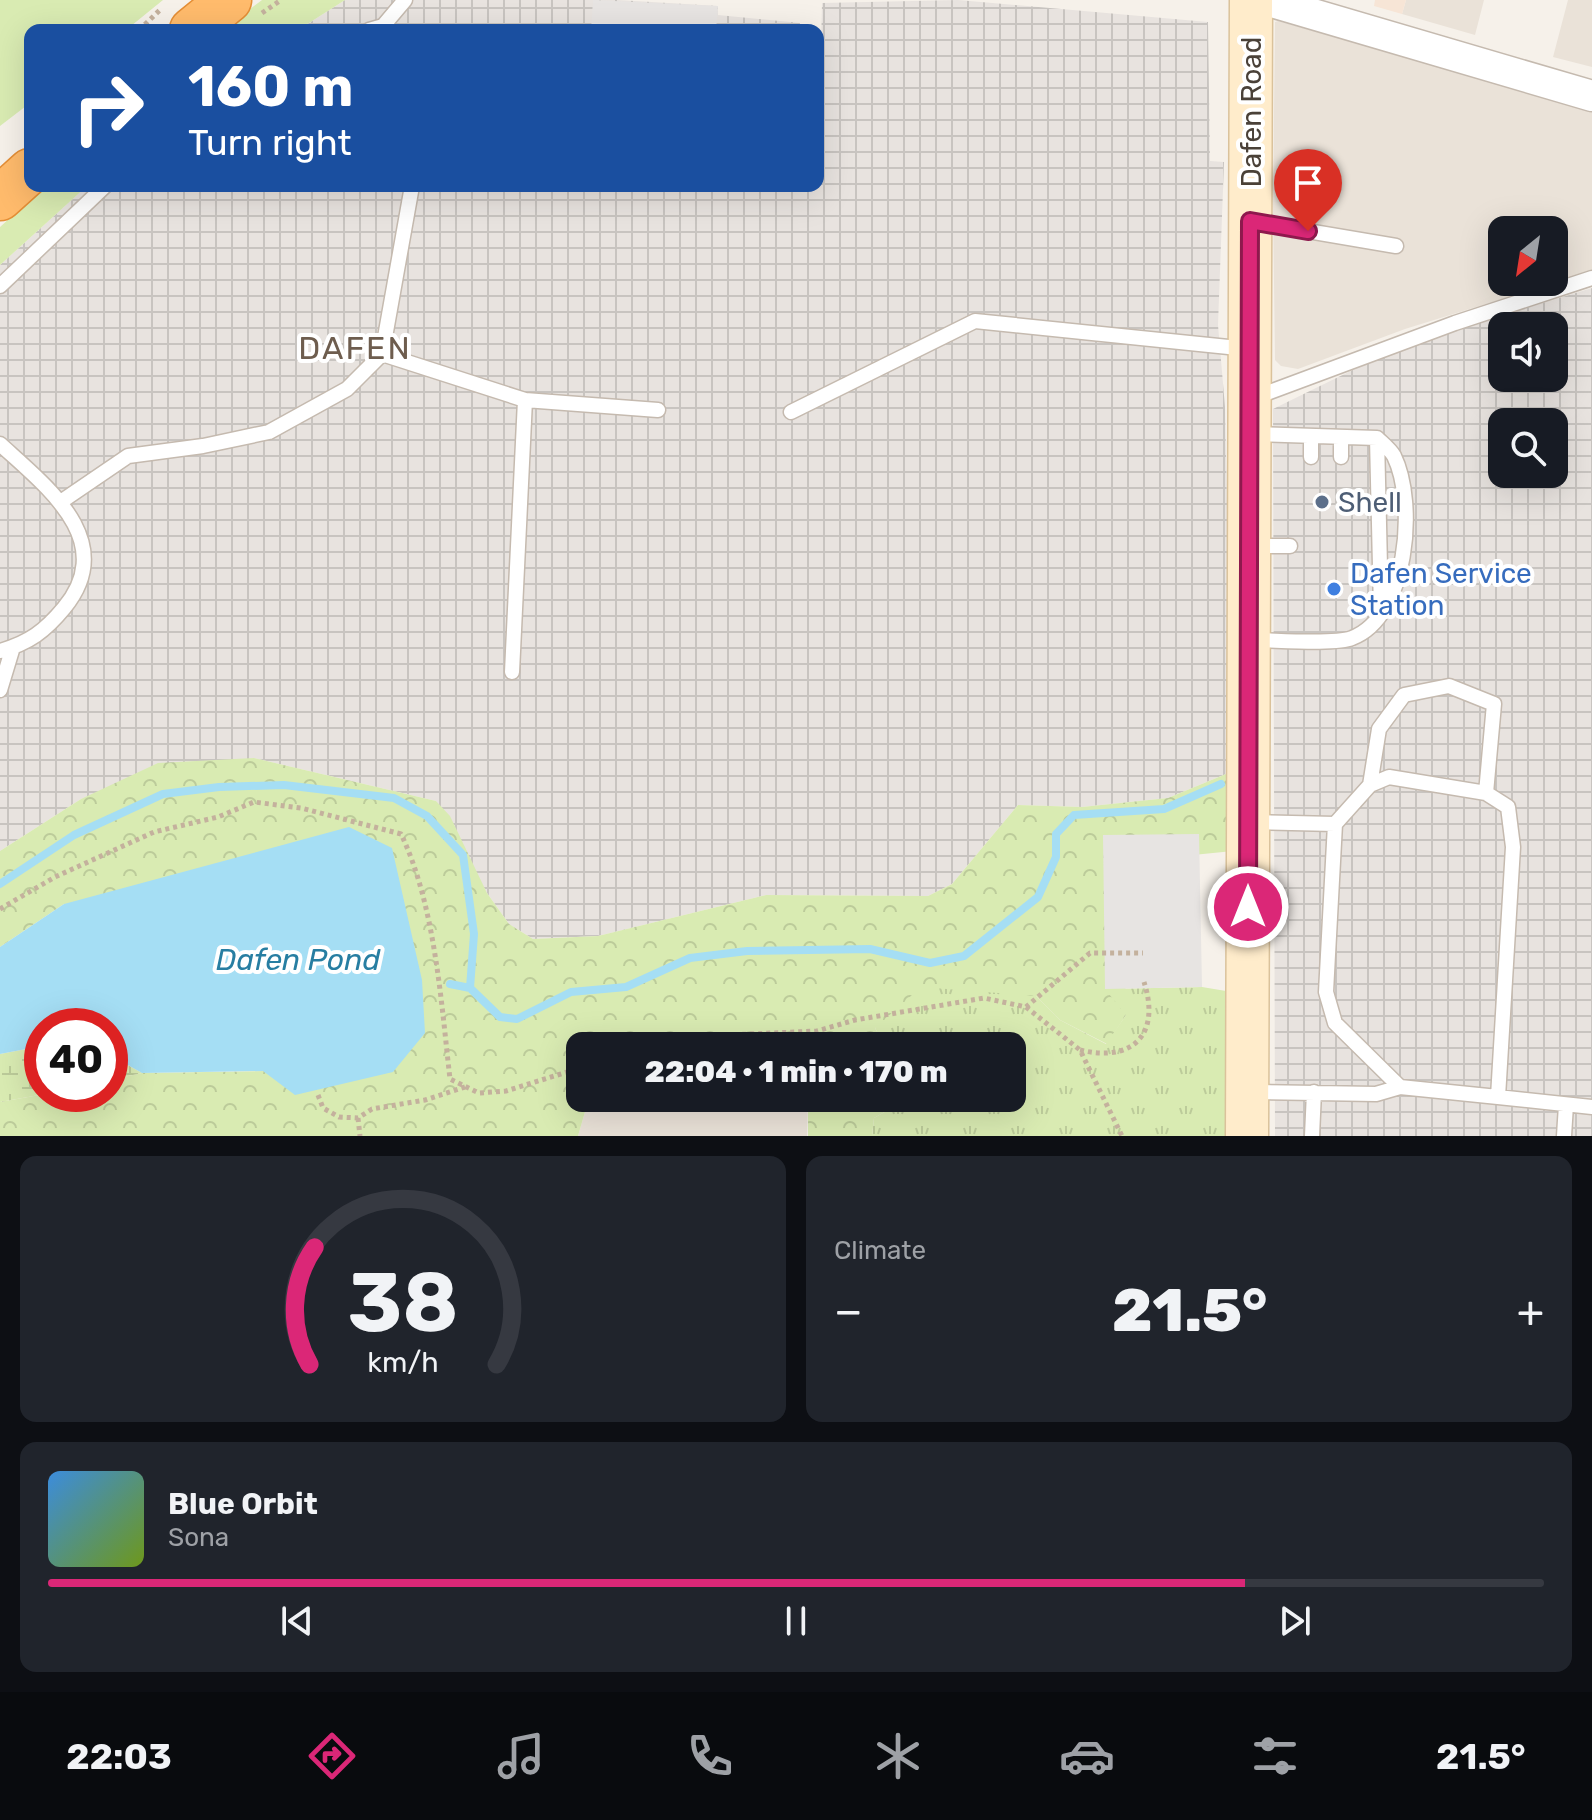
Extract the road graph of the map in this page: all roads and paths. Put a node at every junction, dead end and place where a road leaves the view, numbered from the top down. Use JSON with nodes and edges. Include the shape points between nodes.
{"nodes":[{"id":1,"x":229,"y":0,"type":"edge"},
{"id":2,"x":405,"y":0,"type":"edge"},
{"id":3,"x":1251,"y":0,"type":"edge"},
{"id":4,"x":1265,"y":0,"type":"edge"},
{"id":5,"x":178,"y":19,"type":"edge"},
{"id":6,"x":383,"y":24,"type":"edge"},
{"id":7,"x":1592,"y":96,"type":"edge"},
{"id":8,"x":24,"y":176,"type":"edge"},
{"id":9,"x":99,"y":192,"type":"edge"},
{"id":10,"x":411,"y":192,"type":"edge"},
{"id":11,"x":0,"y":198,"type":"edge"},
{"id":12,"x":1250,"y":221,"type":"junction"},
{"id":13,"x":1396,"y":246,"type":"dead end"},
{"id":14,"x":1592,"y":278,"type":"edge"},
{"id":15,"x":0,"y":286,"type":"edge"},
{"id":16,"x":1250,"y":349,"type":"junction"},
{"id":17,"x":382,"y":354,"type":"junction"},
{"id":18,"x":1249,"y":392,"type":"junction"},
{"id":19,"x":525,"y":400,"type":"junction"},
{"id":20,"x":658,"y":410,"type":"dead end"},
{"id":21,"x":791,"y":412,"type":"dead end"},
{"id":22,"x":1249,"y":434,"type":"junction"},
{"id":23,"x":1311,"y":436,"type":"junction"},
{"id":24,"x":1341,"y":437,"type":"junction"},
{"id":25,"x":1377,"y":438,"type":"junction"},
{"id":26,"x":0,"y":444,"type":"edge"},
{"id":27,"x":1311,"y":457,"type":"dead end"},
{"id":28,"x":1341,"y":457,"type":"dead end"},
{"id":29,"x":62,"y":501,"type":"junction"},
{"id":30,"x":1249,"y":546,"type":"junction"},
{"id":31,"x":1290,"y":546,"type":"dead end"},
{"id":32,"x":1381,"y":614,"type":"junction"},
{"id":33,"x":1249,"y":640,"type":"junction"},
{"id":34,"x":6,"y":649,"type":"edge"},
{"id":35,"x":512,"y":672,"type":"dead end"},
{"id":36,"x":0,"y":690,"type":"edge"},
{"id":37,"x":1370,"y":785,"type":"junction"},
{"id":38,"x":1486,"y":793,"type":"junction"},
{"id":39,"x":1248,"y":822,"type":"junction"},
{"id":40,"x":1335,"y":824,"type":"junction"},
{"id":41,"x":0,"y":909,"type":"edge"},
{"id":42,"x":1143,"y":953,"type":"dead end"},
{"id":43,"x":1144,"y":982,"type":"dead end"},
{"id":44,"x":1026,"y":1007,"type":"junction"},
{"id":45,"x":795,"y":1032,"type":"edge"},
{"id":46,"x":1080,"y":1050,"type":"junction"},
{"id":47,"x":566,"y":1072,"type":"edge"},
{"id":48,"x":466,"y":1087,"type":"junction"},
{"id":49,"x":1400,"y":1087,"type":"junction"},
{"id":50,"x":1247,"y":1092,"type":"junction"},
{"id":51,"x":1314,"y":1092,"type":"junction"},
{"id":52,"x":318,"y":1095,"type":"dead end"},
{"id":53,"x":1498,"y":1097,"type":"junction"},
{"id":54,"x":1566,"y":1105,"type":"junction"},
{"id":55,"x":1592,"y":1107,"type":"edge"},
{"id":56,"x":358,"y":1118,"type":"junction"},
{"id":57,"x":360,"y":1136,"type":"edge"},
{"id":58,"x":1122,"y":1136,"type":"edge"},
{"id":59,"x":1247,"y":1136,"type":"edge"},
{"id":60,"x":1312,"y":1136,"type":"edge"},
{"id":61,"x":1564,"y":1136,"type":"edge"}],
"edges":[{"from":1,"to":5,"type":"highway"},
{"from":2,"to":6,"type":"lane"},
{"from":3,"to":12,"type":"street","name":"Dafen Road"},
{"from":4,"to":7,"type":"street"},
{"from":8,"to":11,"type":"highway"},
{"from":9,"to":15,"type":"lane"},
{"from":10,"to":17,"type":"lane"},
{"from":12,"to":13,"type":"lane"},
{"from":12,"to":16,"type":"street","name":"Dafen Road"},
{"from":14,"to":18,"type":"lane","via":[[1267,393]]},
{"from":16,"to":18,"type":"street","name":"Dafen Road"},
{"from":16,"to":21,"type":"lane","via":[[975,321]]},
{"from":17,"to":19,"type":"lane"},
{"from":17,"to":29,"type":"lane","via":[[347,389],[269,432],[128,456]]},
{"from":18,"to":22,"type":"street","name":"Dafen Road"},
{"from":19,"to":20,"type":"lane"},
{"from":19,"to":35,"type":"lane"},
{"from":22,"to":23,"type":"lane"},
{"from":22,"to":30,"type":"street","name":"Dafen Road"},
{"from":23,"to":24,"type":"lane"},
{"from":23,"to":27,"type":"lane"},
{"from":24,"to":25,"type":"lane"},
{"from":24,"to":28,"type":"lane"},
{"from":25,"to":32,"type":"lane"},
{"from":25,"to":32,"type":"lane","via":[[1393,453],[1404,487],[1405,557]]},
{"from":26,"to":29,"type":"lane"},
{"from":29,"to":34,"type":"lane","via":[[86,549],[79,590],[43,634]]},
{"from":30,"to":31,"type":"lane"},
{"from":30,"to":33,"type":"street","name":"Dafen Road"},
{"from":32,"to":33,"type":"lane","via":[[1350,640]]},
{"from":33,"to":39,"type":"street","name":"Dafen Road"},
{"from":34,"to":36,"type":"lane"},
{"from":37,"to":38,"type":"lane","via":[[1389,777]]},
{"from":37,"to":38,"type":"lane","via":[[1379,729],[1404,695],[1449,686],[1494,704]]},
{"from":37,"to":40,"type":"lane"},
{"from":38,"to":53,"type":"lane","via":[[1508,807],[1513,847]]},
{"from":39,"to":40,"type":"lane"},
{"from":39,"to":50,"type":"street","name":"Dafen Road"},
{"from":40,"to":49,"type":"lane","via":[[1326,992],[1335,1023]]},
{"from":41,"to":48,"type":"path","via":[[55,877],[154,832],[218,817],[254,802],[301,808],[401,834],[413,858],[437,971],[450,1079]]},
{"from":42,"to":44,"type":"path","via":[[1090,953]]},
{"from":43,"to":46,"type":"path","via":[[1151,1004],[1146,1032],[1127,1049],[1105,1056]]},
{"from":44,"to":45,"type":"path","via":[[984,998]]},
{"from":44,"to":46,"type":"path"},
{"from":46,"to":58,"type":"path"},
{"from":47,"to":48,"type":"path","via":[[506,1091],[479,1093]]},
{"from":48,"to":56,"type":"path","via":[[372,1109]]},
{"from":49,"to":51,"type":"lane","via":[[1376,1094]]},
{"from":49,"to":53,"type":"lane"},
{"from":50,"to":51,"type":"lane"},
{"from":50,"to":59,"type":"street","name":"Dafen Road"},
{"from":51,"to":60,"type":"lane"},
{"from":52,"to":56,"type":"path","via":[[323,1108],[339,1117]]},
{"from":53,"to":54,"type":"lane"},
{"from":54,"to":55,"type":"lane"},
{"from":54,"to":61,"type":"lane"},
{"from":56,"to":57,"type":"path"}]}
